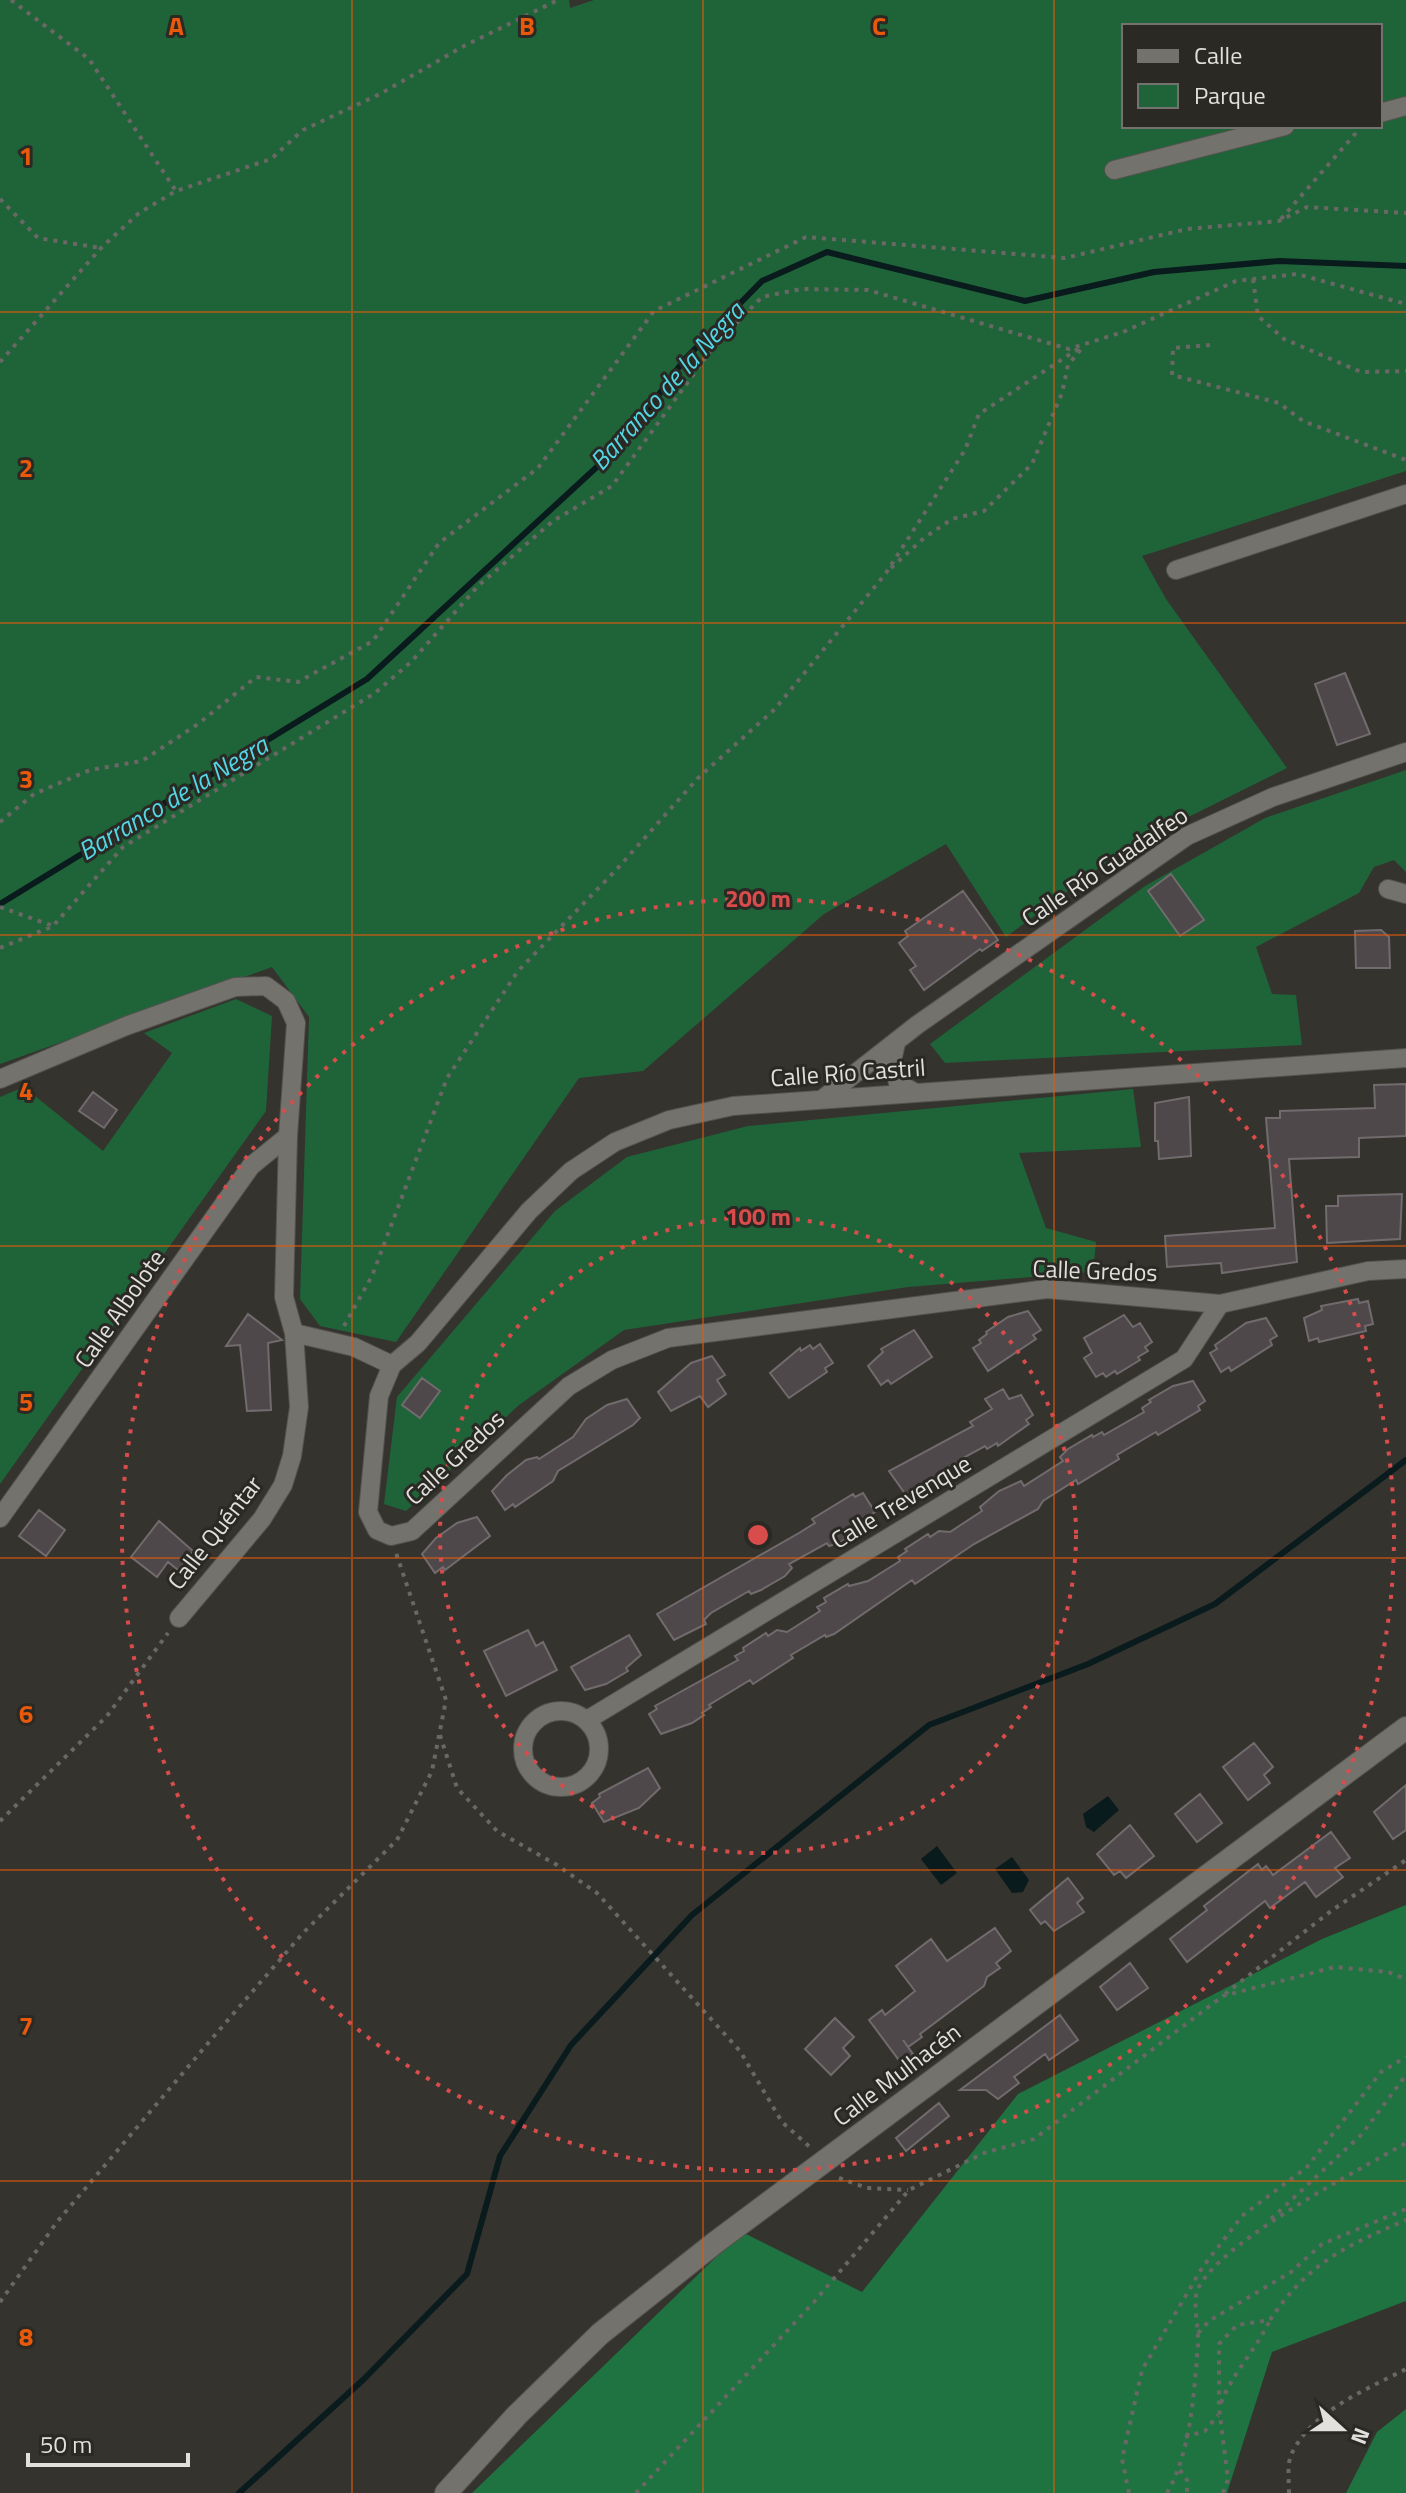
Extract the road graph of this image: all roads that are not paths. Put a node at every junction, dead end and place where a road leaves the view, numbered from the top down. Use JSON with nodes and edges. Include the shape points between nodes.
{"nodes":[{"id":1,"x":1406,"y":106,"type":"edge"},
{"id":2,"x":1382,"y":112,"type":"edge"},
{"id":3,"x":1277,"y":128,"type":"edge"},
{"id":4,"x":1114,"y":170,"type":"dead end"},
{"id":5,"x":1406,"y":494,"type":"edge"},
{"id":6,"x":1176,"y":570,"type":"dead end"},
{"id":7,"x":1406,"y":752,"type":"edge"},
{"id":8,"x":896,"y":1043,"type":"junction"},
{"id":9,"x":1406,"y":1058,"type":"edge"},
{"id":10,"x":0,"y":1079,"type":"edge"},
{"id":11,"x":914,"y":1092,"type":"junction"},
{"id":12,"x":825,"y":1097,"type":"junction"},
{"id":13,"x":288,"y":1136,"type":"junction"},
{"id":14,"x":1406,"y":1269,"type":"edge"},
{"id":15,"x":1220,"y":1304,"type":"junction"},
{"id":16,"x":294,"y":1333,"type":"junction"},
{"id":17,"x":392,"y":1365,"type":"junction"},
{"id":18,"x":0,"y":1518,"type":"edge"},
{"id":19,"x":179,"y":1618,"type":"road end"},
{"id":20,"x":587,"y":1720,"type":"junction"},
{"id":21,"x":1406,"y":1728,"type":"edge"},
{"id":22,"x":446,"y":2493,"type":"edge"}],
"edges":[{"from":1,"to":2,"type":"street"},
{"from":3,"to":4,"type":"street"},
{"from":5,"to":6,"type":"street"},
{"from":7,"to":8,"type":"street","name":"Calle Río Guadalfeo","via":[[1273,797],[1187,836]]},
{"from":8,"to":11,"type":"street","via":[[892,1061],[898,1083]]},
{"from":8,"to":12,"type":"street","name":"Calle Río Guadalfeo"},
{"from":9,"to":11,"type":"street","name":"Calle Río Castril"},
{"from":10,"to":13,"type":"street","via":[[235,987],[266,986],[286,1001],[296,1023]]},
{"from":11,"to":12,"type":"street","name":"Calle Río Castril"},
{"from":12,"to":17,"type":"street","name":"Calle Río Castril","via":[[733,1106],[669,1120],[615,1142],[571,1171],[529,1211],[418,1343]]},
{"from":13,"to":16,"type":"street","via":[[284,1297]]},
{"from":13,"to":18,"type":"street","name":"Calle Albolote","via":[[251,1166]]},
{"from":14,"to":15,"type":"street","name":"Calle Gredos","via":[[1368,1271]]},
{"from":15,"to":17,"type":"street","name":"Calle Gredos","via":[[1047,1289],[668,1338],[612,1360],[569,1386],[412,1531],[391,1536],[377,1530],[368,1512],[379,1396]]},
{"from":15,"to":20,"type":"street","name":"Calle Trevenque","via":[[1184,1359]]},
{"from":16,"to":17,"type":"street","via":[[354,1347]]},
{"from":16,"to":19,"type":"street","name":"Calle Quéntar","via":[[299,1407],[283,1485],[262,1519]]},
{"from":20,"to":20,"type":"street","via":[[563,1711],[538,1719],[524,1740],[523,1753],[533,1776],[543,1784],[567,1788],[588,1777],[599,1743]]},
{"from":21,"to":22,"type":"street","name":"Calle Mulhacén","via":[[600,2334]]}]}
